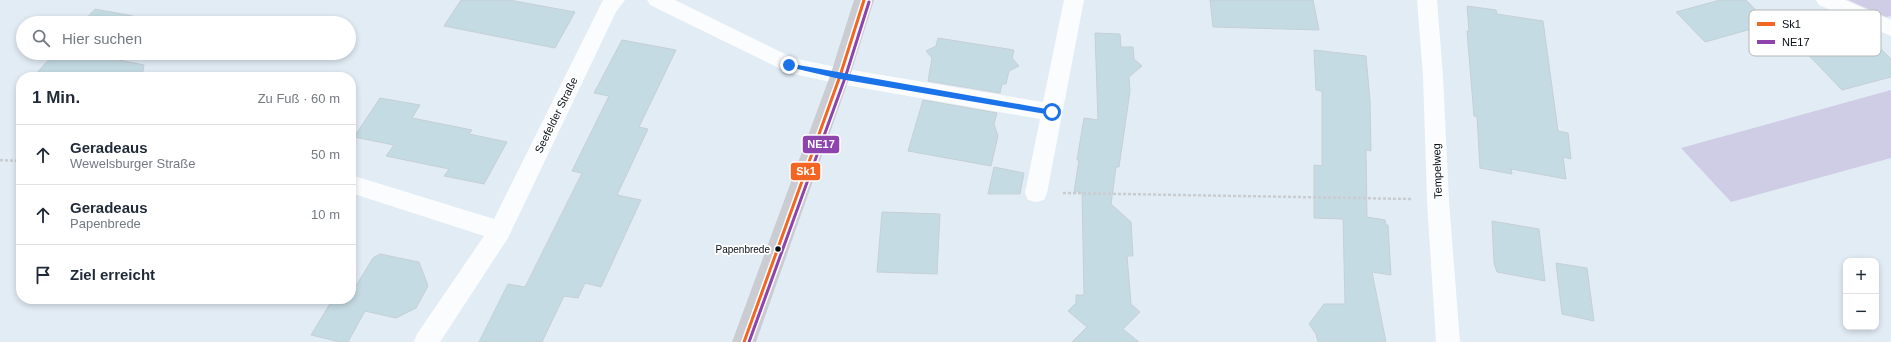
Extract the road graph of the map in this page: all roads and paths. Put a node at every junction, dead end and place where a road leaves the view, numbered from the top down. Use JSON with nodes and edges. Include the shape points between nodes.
{"nodes":[{"id":1,"x":615,"y":0,"type":"edge"},
{"id":2,"x":657,"y":0,"type":"edge"},
{"id":3,"x":864,"y":0,"type":"edge"},
{"id":4,"x":1074,"y":0,"type":"edge"},
{"id":5,"x":1428,"y":0,"type":"edge"},
{"id":6,"x":1826,"y":0,"type":"edge"},
{"id":7,"x":1849,"y":10,"type":"edge"},
{"id":8,"x":1881,"y":24,"type":"edge"},
{"id":9,"x":1891,"y":28,"type":"edge"},
{"id":10,"x":840,"y":76,"type":"junction"},
{"id":11,"x":1052,"y":112,"type":"junction"},
{"id":12,"x":0,"y":160,"type":"edge"},
{"id":13,"x":16,"y":161,"type":"edge"},
{"id":14,"x":356,"y":186,"type":"edge"},
{"id":15,"x":1036,"y":193,"type":"joint"},
{"id":16,"x":1438,"y":201,"type":"junction"},
{"id":17,"x":500,"y":231,"type":"junction"},
{"id":18,"x":426,"y":342,"type":"edge"},
{"id":19,"x":744,"y":342,"type":"edge"},
{"id":20,"x":1448,"y":342,"type":"edge"}],
"edges":[{"from":1,"to":17,"type":"street","name":"Seefelder Straße","via":[[608,8]]},
{"from":2,"to":10,"type":"street","via":[[789,65]]},
{"from":3,"to":10,"type":"main road"},
{"from":4,"to":11,"type":"street"},
{"from":5,"to":16,"type":"street","name":"Tempelweg"},
{"from":6,"to":7,"type":"street"},
{"from":8,"to":9,"type":"street"},
{"from":10,"to":11,"type":"street"},
{"from":10,"to":19,"type":"main road"},
{"from":11,"to":15,"type":"street"},
{"from":12,"to":13,"type":"path"},
{"from":14,"to":17,"type":"street"},
{"from":15,"to":16,"type":"path"},
{"from":16,"to":20,"type":"street","name":"Tempelweg"},
{"from":17,"to":18,"type":"street","name":"Seefelder Straße"}]}
